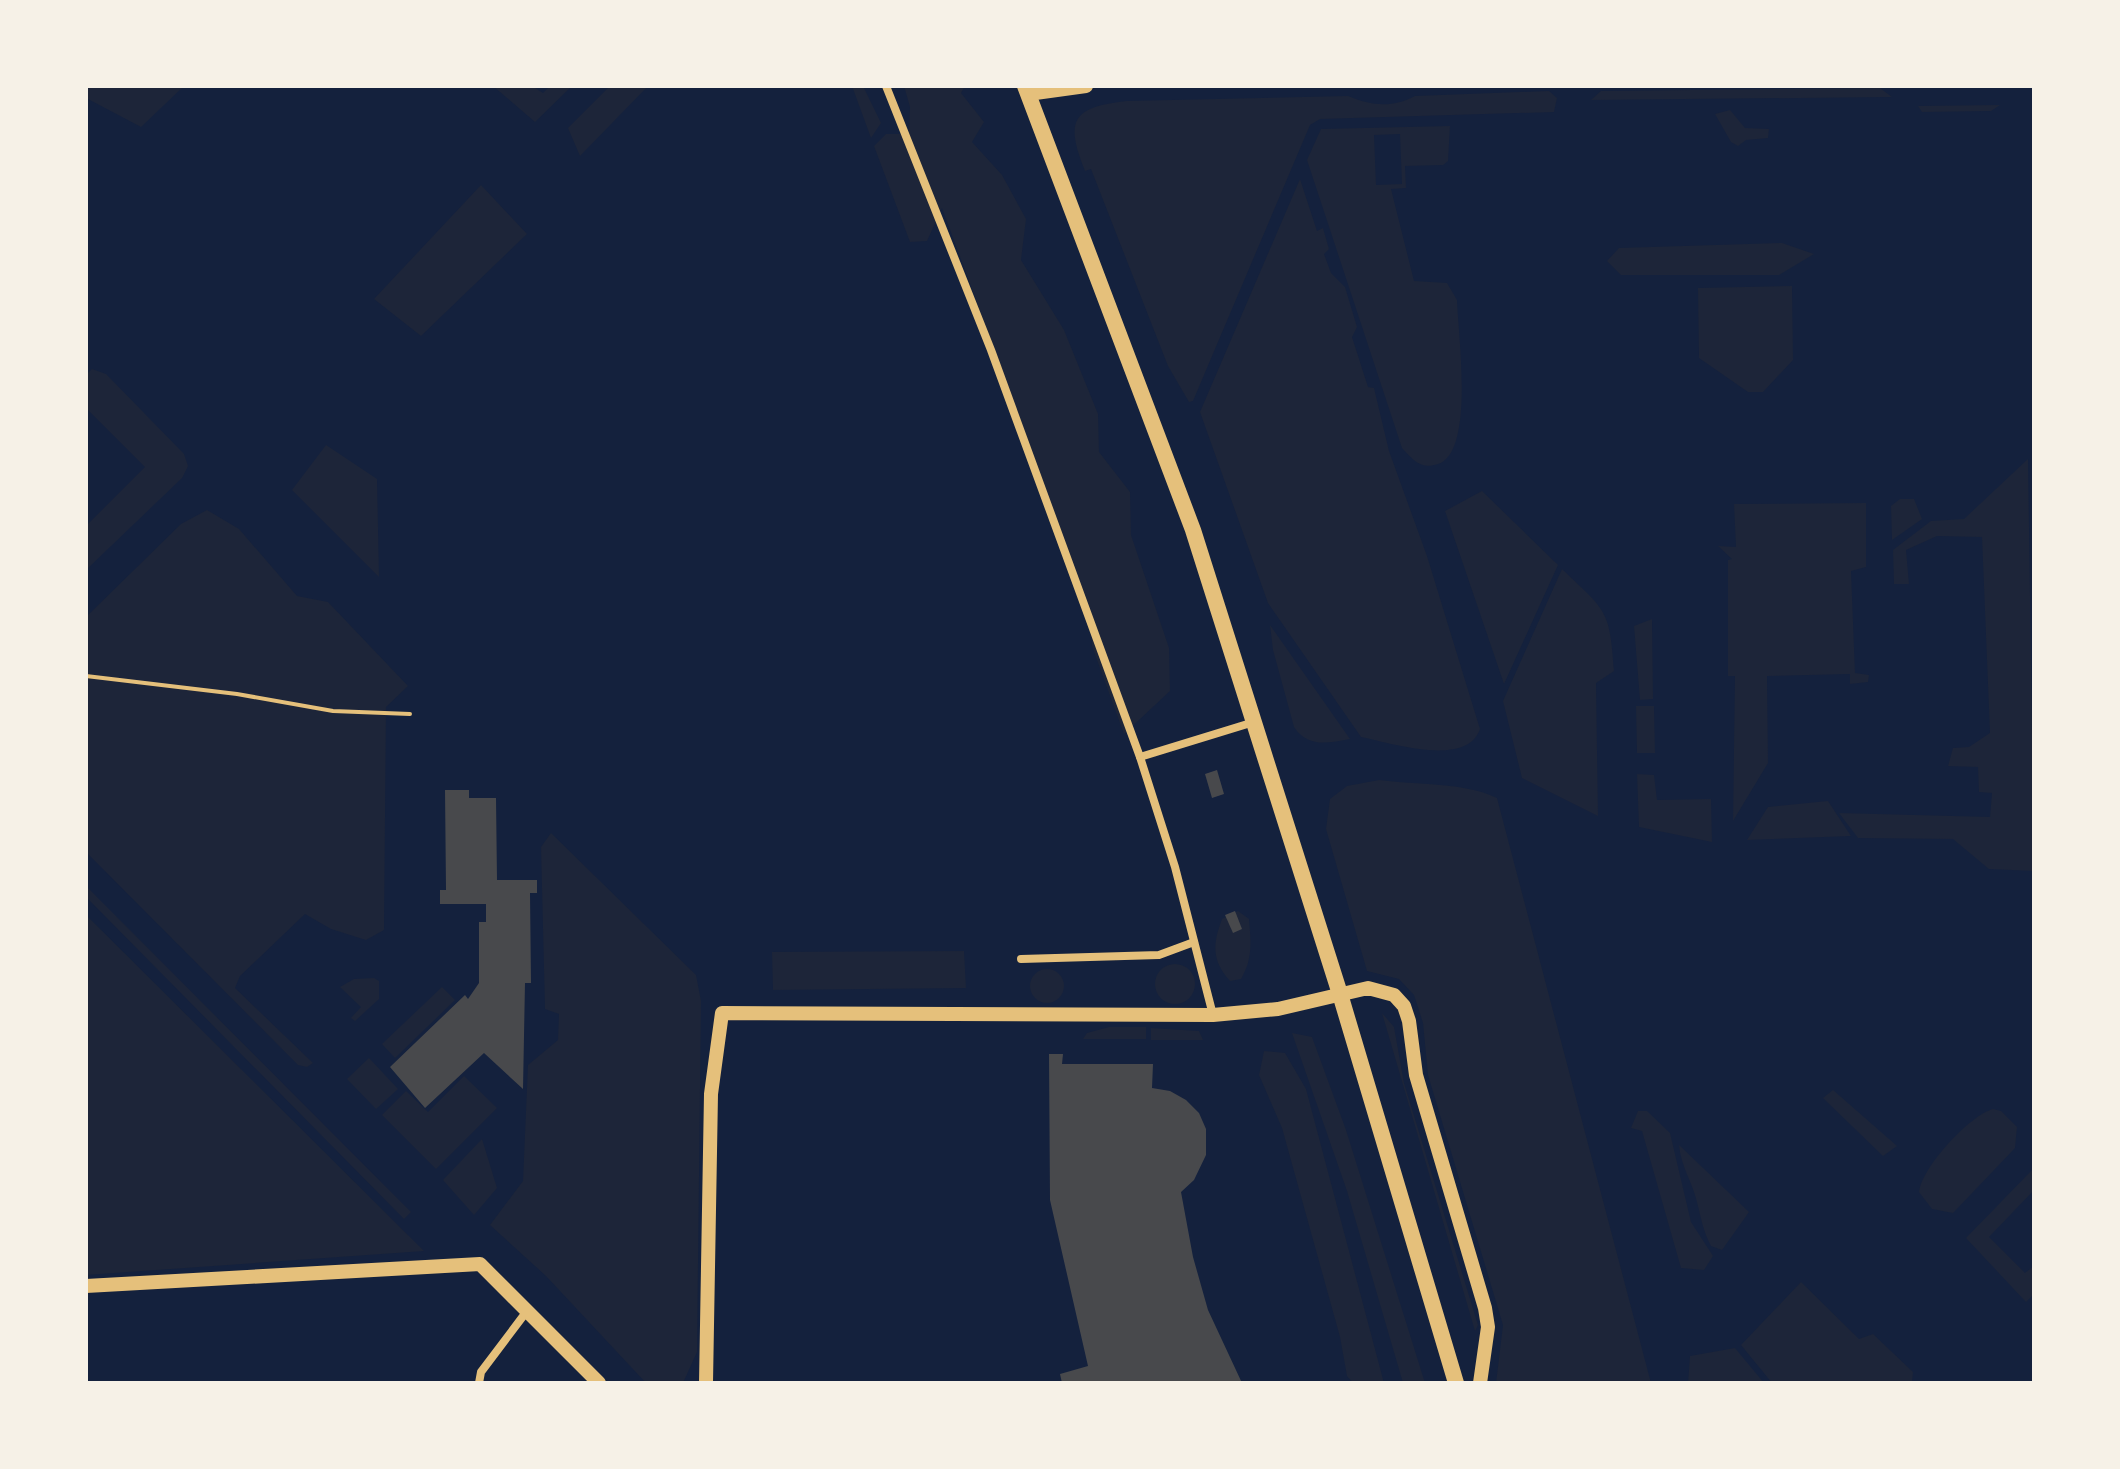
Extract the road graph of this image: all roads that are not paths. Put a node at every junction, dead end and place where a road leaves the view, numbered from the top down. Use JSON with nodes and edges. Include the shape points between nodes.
{"nodes":[{"id":1,"x":886,"y":86,"type":"edge"},
{"id":2,"x":1086,"y":86,"type":"edge"},
{"id":3,"x":1026,"y":90,"type":"edge"},
{"id":4,"x":1255,"y":722,"type":"junction"},
{"id":5,"x":1140,"y":757,"type":"junction"},
{"id":6,"x":1194,"y":942,"type":"junction"},
{"id":7,"x":1021,"y":959,"type":"dead end"},
{"id":8,"x":1340,"y":994,"type":"junction"},
{"id":9,"x":1213,"y":1015,"type":"junction"},
{"id":10,"x":86,"y":1286,"type":"edge"},
{"id":11,"x":527,"y":1311,"type":"junction"},
{"id":12,"x":479,"y":1383,"type":"edge"},
{"id":13,"x":599,"y":1383,"type":"edge"},
{"id":14,"x":706,"y":1383,"type":"edge"},
{"id":15,"x":1456,"y":1383,"type":"edge"},
{"id":16,"x":1480,"y":1383,"type":"edge"}],
"edges":[{"from":1,"to":5,"type":"street","via":[[991,350]]},
{"from":2,"to":3,"type":"street"},
{"from":3,"to":4,"type":"main road","via":[[1163,443]]},
{"from":4,"to":5,"type":"street"},
{"from":4,"to":8,"type":"main road"},
{"from":5,"to":6,"type":"street"},
{"from":6,"to":7,"type":"street","via":[[1159,955]]},
{"from":6,"to":9,"type":"street"},
{"from":8,"to":9,"type":"street","via":[[1278,1009]]},
{"from":8,"to":15,"type":"main road"},
{"from":8,"to":16,"type":"street","via":[[1381,989],[1404,1006],[1416,1075],[1485,1308],[1488,1327]]},
{"from":9,"to":14,"type":"street","via":[[722,1013],[711,1094]]},
{"from":10,"to":11,"type":"street","via":[[480,1264]]},
{"from":11,"to":12,"type":"street","via":[[481,1372]]},
{"from":11,"to":13,"type":"street"}]}
